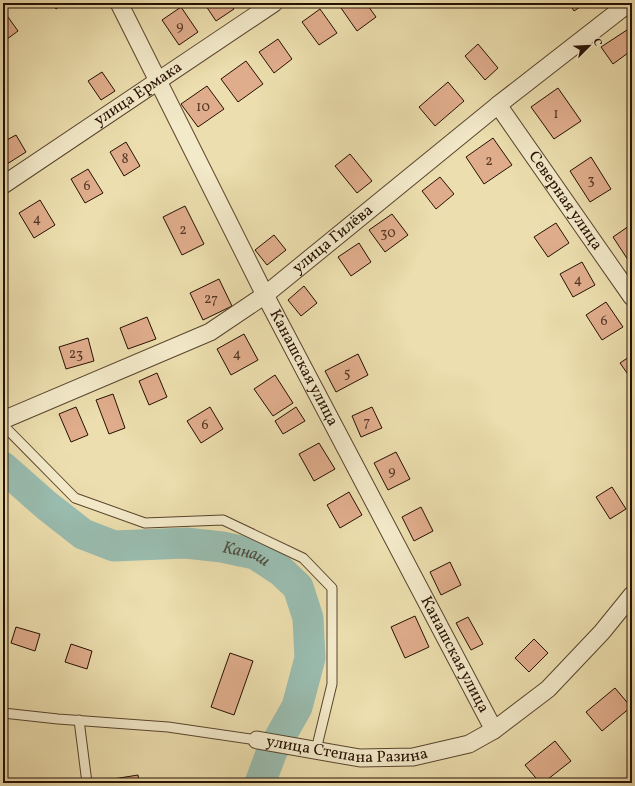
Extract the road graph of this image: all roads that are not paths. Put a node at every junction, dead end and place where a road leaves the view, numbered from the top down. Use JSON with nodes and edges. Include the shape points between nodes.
{"nodes":[{"id":1,"x":118,"y":3,"type":"edge"},
{"id":2,"x":274,"y":3,"type":"edge"},
{"id":3,"x":629,"y":3,"type":"edge"},
{"id":4,"x":632,"y":9,"type":"edge"},
{"id":5,"x":158,"y":81,"type":"junction"},
{"id":6,"x":498,"y":105,"type":"junction"},
{"id":7,"x":3,"y":186,"type":"edge"},
{"id":8,"x":265,"y":295,"type":"junction"},
{"id":9,"x":632,"y":296,"type":"edge"},
{"id":10,"x":3,"y":420,"type":"edge"},
{"id":11,"x":3,"y":424,"type":"edge"},
{"id":12,"x":632,"y":595,"type":"edge"},
{"id":13,"x":3,"y":713,"type":"edge"},
{"id":14,"x":79,"y":720,"type":"junction"},
{"id":15,"x":494,"y":730,"type":"junction"},
{"id":16,"x":257,"y":740,"type":"joint"},
{"id":17,"x":312,"y":749,"type":"junction"},
{"id":18,"x":87,"y":783,"type":"edge"}],
"edges":[{"from":1,"to":5,"type":"street","name":"Канашская улица"},
{"from":2,"to":5,"type":"street","name":"улица Ермака"},
{"from":3,"to":4,"type":"street"},
{"from":3,"to":6,"type":"street","name":"улица Гилёва"},
{"from":5,"to":7,"type":"street","name":"улица Ермака"},
{"from":5,"to":8,"type":"street","name":"Канашская улица"},
{"from":6,"to":8,"type":"street","name":"улица Гилёва"},
{"from":6,"to":9,"type":"street","name":"Северная улица"},
{"from":8,"to":10,"type":"street","name":"улица Гилёва","via":[[210,332]]},
{"from":8,"to":15,"type":"street","name":"Канашская улица"},
{"from":11,"to":17,"type":"lane","via":[[75,498],[145,523],[223,520],[303,558],[332,588],[332,684]]},
{"from":12,"to":15,"type":"street","name":"улица Степана Разина","via":[[602,632],[548,689]]},
{"from":13,"to":14,"type":"lane","name":"улица Степана Разина"},
{"from":14,"to":16,"type":"lane","name":"улица Степана Разина","via":[[168,727]]},
{"from":14,"to":18,"type":"lane"},
{"from":15,"to":17,"type":"street","name":"улица Степана Разина","via":[[469,744],[413,757],[360,758]]},
{"from":16,"to":17,"type":"street","name":"улица Степана Разина"}]}
